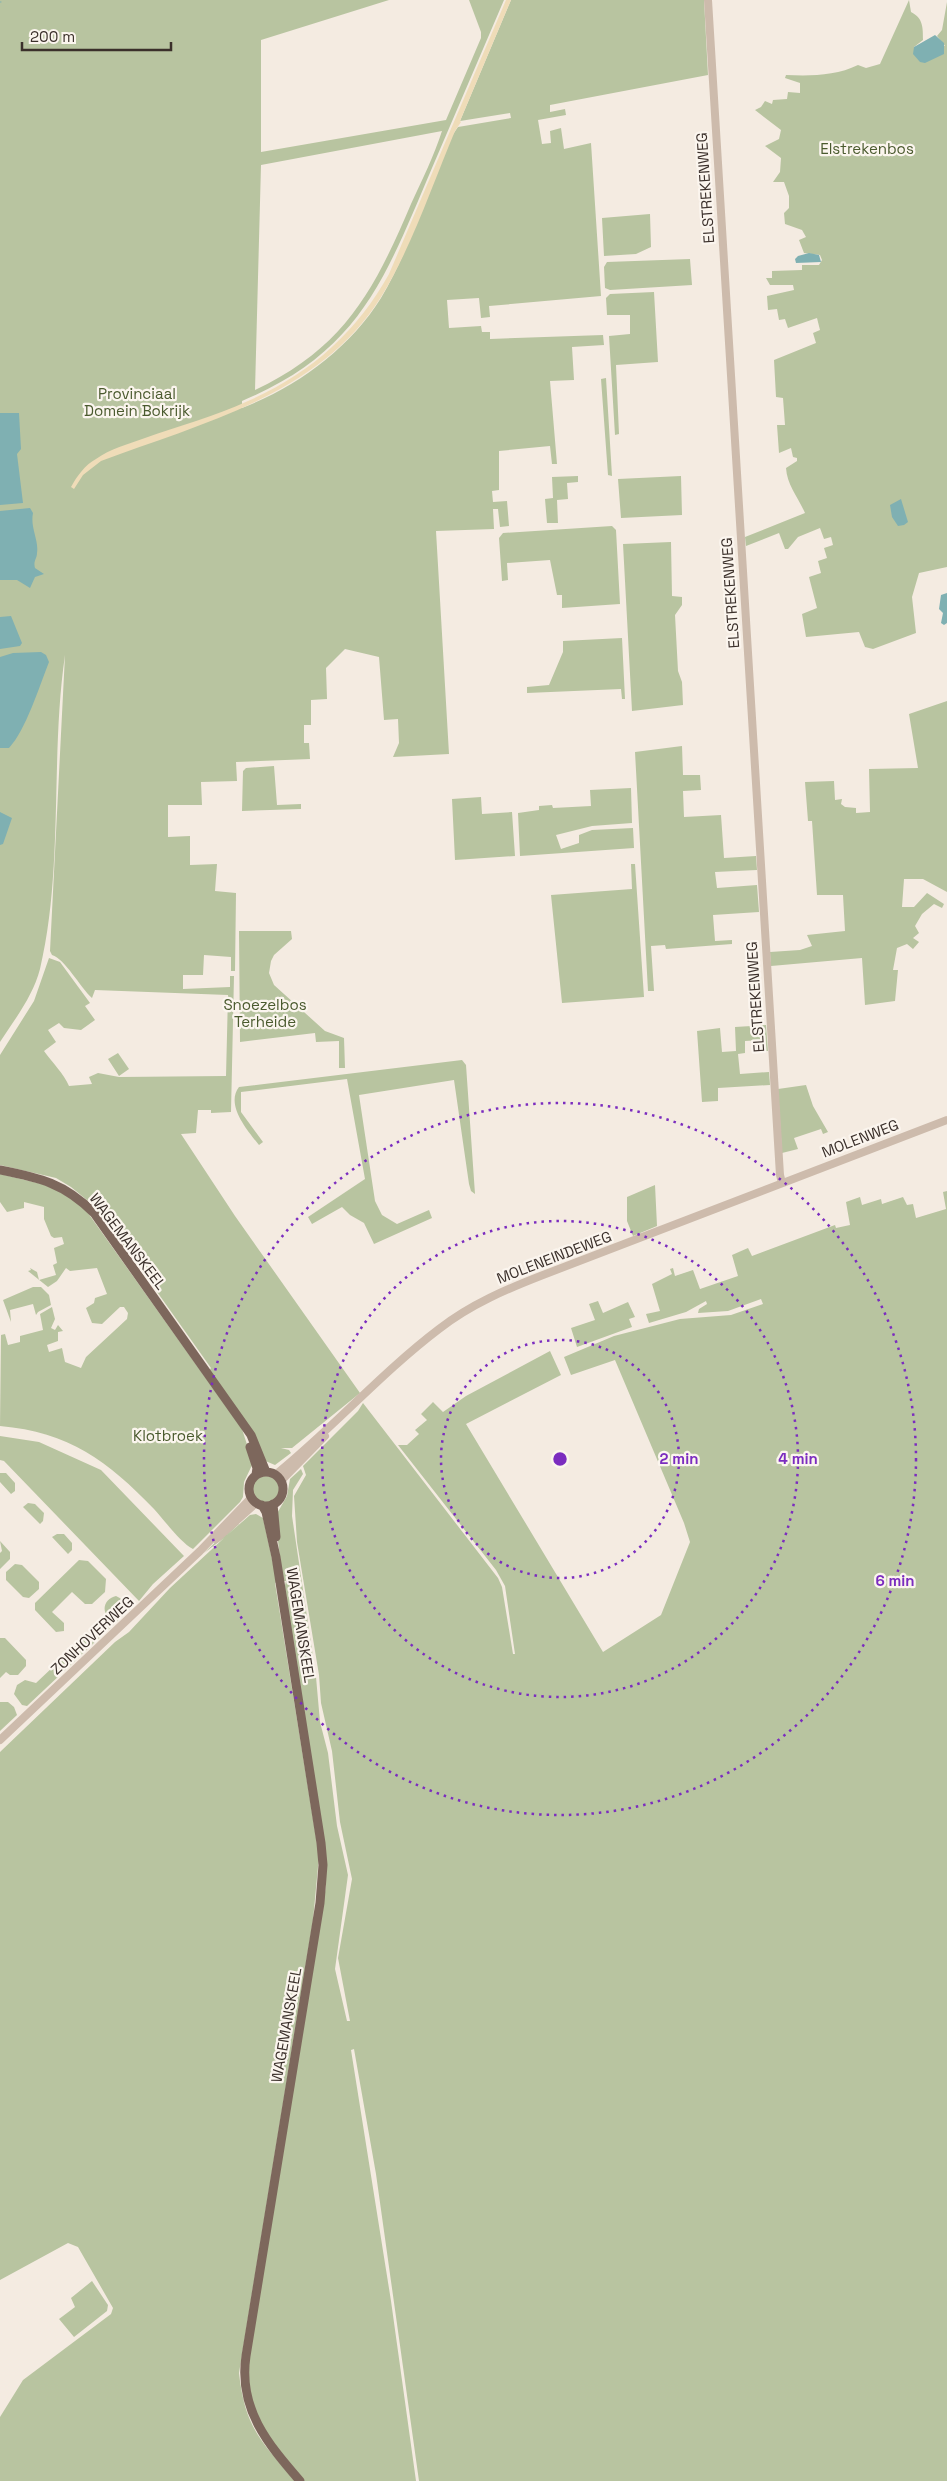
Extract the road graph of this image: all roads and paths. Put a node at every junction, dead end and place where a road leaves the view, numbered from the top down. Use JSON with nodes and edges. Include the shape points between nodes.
{"nodes":[{"id":1,"x":708,"y":0,"type":"edge"},
{"id":2,"x":947,"y":1120,"type":"edge"},
{"id":3,"x":0,"y":1170,"type":"edge"},
{"id":4,"x":782,"y":1183,"type":"junction"},
{"id":5,"x":239,"y":1419,"type":"junction"},
{"id":6,"x":256,"y":1475,"type":"junction"},
{"id":7,"x":274,"y":1476,"type":"junction"},
{"id":8,"x":256,"y":1502,"type":"junction"},
{"id":9,"x":272,"y":1504,"type":"junction"},
{"id":10,"x":276,"y":1557,"type":"junction"},
{"id":11,"x":0,"y":1740,"type":"edge"},
{"id":12,"x":300,"y":2481,"type":"edge"}],
"edges":[{"from":1,"to":4,"type":"street","name":"ELSTREKENWEG"},
{"from":2,"to":4,"type":"street","name":"MOLENWEG"},
{"from":3,"to":5,"type":"main road","name":"WAGEMANSKEEL","via":[[52,1183],[78,1197],[94,1213]]},
{"from":4,"to":7,"type":"street","name":"MOLENEINDEWEG","via":[[535,1278],[479,1303],[440,1328],[332,1426],[318,1444]]},
{"from":5,"to":6,"type":"main road","name":"WAGEMANSKEEL","via":[[257,1468]]},
{"from":5,"to":7,"type":"main road","name":"WAGEMANSKEEL"},
{"from":6,"to":7,"type":"main road"},
{"from":6,"to":8,"type":"main road","name":"WAGEMANSKEEL","via":[[250,1485]]},
{"from":7,"to":9,"type":"main road","name":"WAGEMANSKEEL","via":[[282,1495]]},
{"from":8,"to":9,"type":"main road"},
{"from":8,"to":10,"type":"main road","name":"WAGEMANSKEEL","via":[[266,1512]]},
{"from":8,"to":11,"type":"street","name":"ZONHOVERWEG"},
{"from":9,"to":10,"type":"main road","name":"WAGEMANSKEEL"},
{"from":10,"to":12,"type":"main road","name":"WAGEMANSKEEL","via":[[321,1843],[322,1879],[244,2380],[248,2404],[258,2428]]}]}
